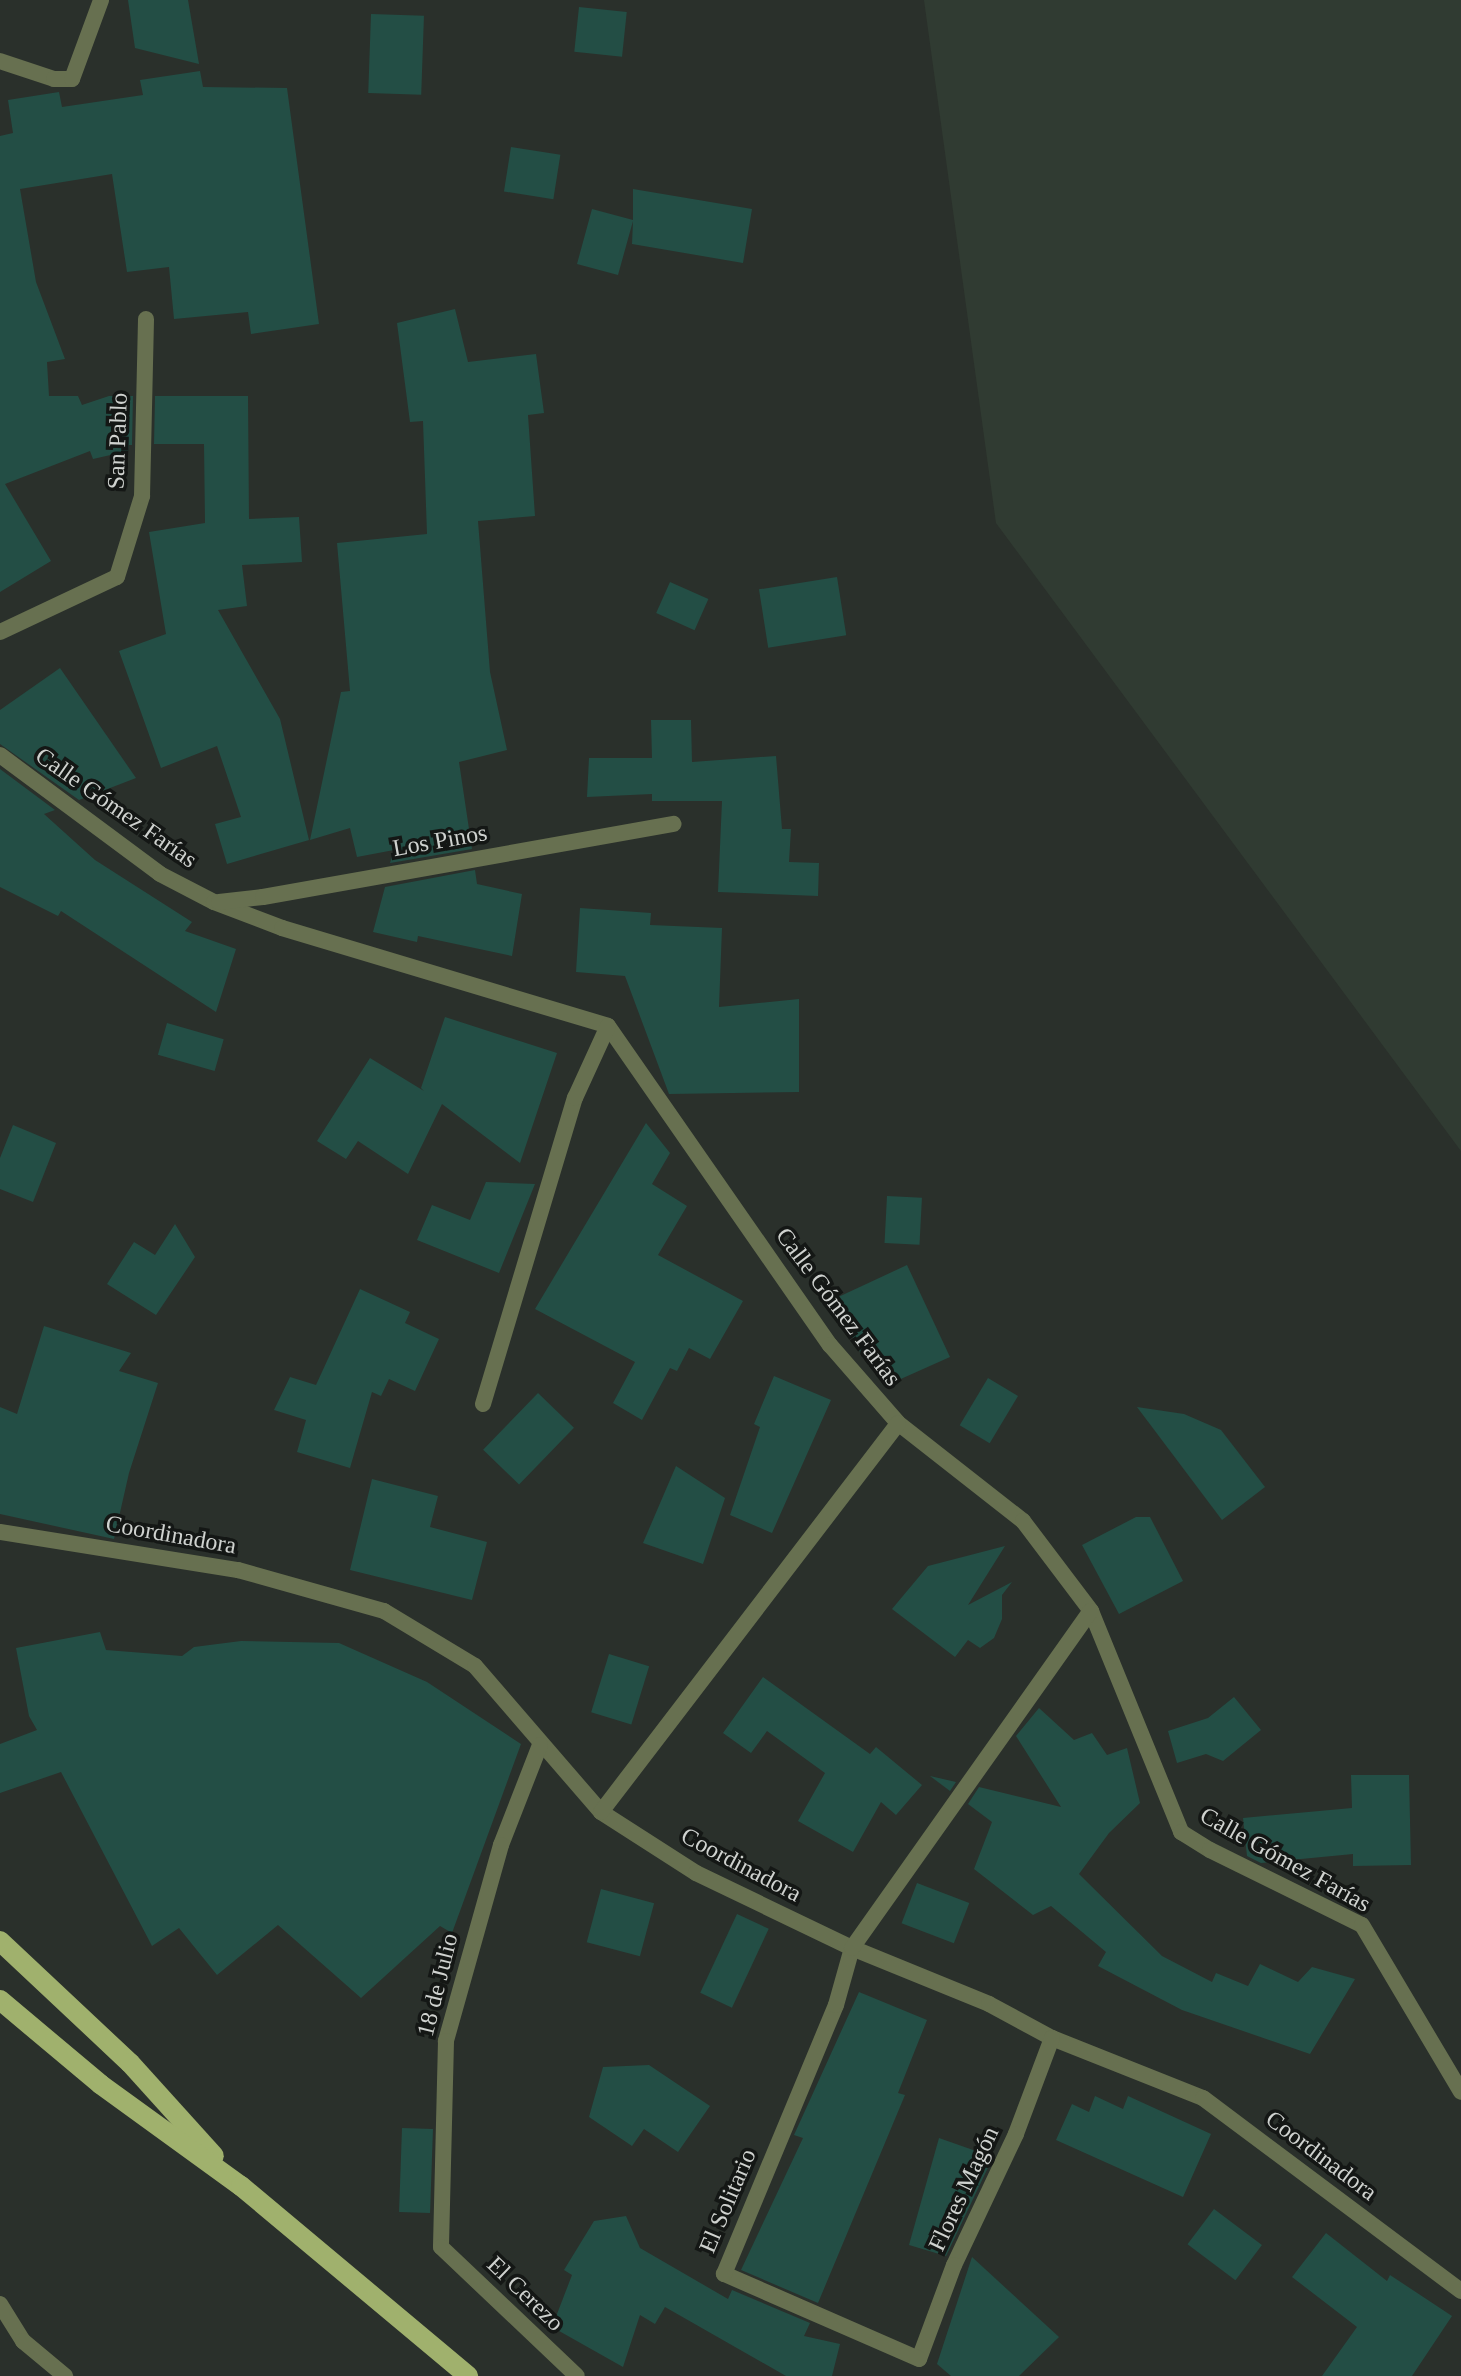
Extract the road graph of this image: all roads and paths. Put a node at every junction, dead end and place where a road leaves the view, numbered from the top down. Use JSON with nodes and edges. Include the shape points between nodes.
{"nodes":[{"id":1,"x":101,"y":0,"type":"edge"},
{"id":2,"x":0,"y":61,"type":"edge"},
{"id":3,"x":146,"y":319,"type":"dead end"},
{"id":4,"x":0,"y":632,"type":"edge"},
{"id":5,"x":0,"y":755,"type":"edge"},
{"id":6,"x":674,"y":824,"type":"dead end"},
{"id":7,"x":214,"y":902,"type":"junction"},
{"id":8,"x":608,"y":1026,"type":"junction"},
{"id":9,"x":483,"y":1404,"type":"dead end"},
{"id":10,"x":898,"y":1423,"type":"junction"},
{"id":11,"x":0,"y":1532,"type":"edge"},
{"id":12,"x":1091,"y":1611,"type":"junction"},
{"id":13,"x":540,"y":1745,"type":"junction"},
{"id":14,"x":601,"y":1812,"type":"junction"},
{"id":15,"x":0,"y":1941,"type":"edge"},
{"id":16,"x":852,"y":1948,"type":"junction"},
{"id":17,"x":0,"y":2000,"type":"edge"},
{"id":18,"x":1052,"y":2038,"type":"junction"},
{"id":19,"x":1461,"y":2092,"type":"edge"},
{"id":20,"x":241,"y":2186,"type":"junction"},
{"id":21,"x":441,"y":2247,"type":"joint"},
{"id":22,"x":1461,"y":2291,"type":"edge"},
{"id":23,"x":0,"y":2304,"type":"edge"},
{"id":24,"x":919,"y":2359,"type":"joint"},
{"id":25,"x":65,"y":2376,"type":"edge"},
{"id":26,"x":468,"y":2376,"type":"edge"},
{"id":27,"x":577,"y":2376,"type":"edge"}],
"edges":[{"from":1,"to":2,"type":"street","via":[[72,79],[54,79]]},
{"from":3,"to":4,"type":"street","name":"San Pablo","via":[[142,496],[117,577]]},
{"from":5,"to":7,"type":"street","name":"Calle Gómez Farías","via":[[160,874]]},
{"from":6,"to":7,"type":"street","name":"Los Pinos"},
{"from":7,"to":8,"type":"street","name":"Calle Gómez Farías","via":[[282,928]]},
{"from":8,"to":9,"type":"street","via":[[575,1098]]},
{"from":8,"to":10,"type":"street","name":"Calle Gómez Farías","via":[[830,1345]]},
{"from":10,"to":12,"type":"street","name":"Calle Gómez Farías","via":[[1023,1521]]},
{"from":10,"to":14,"type":"street"},
{"from":11,"to":13,"type":"street","name":"Coordinadora","via":[[238,1570],[384,1611],[475,1666]]},
{"from":12,"to":16,"type":"street"},
{"from":12,"to":19,"type":"street","name":"Calle Gómez Farías","via":[[1181,1832],[1362,1925]]},
{"from":13,"to":14,"type":"street","name":"Coordinadora"},
{"from":13,"to":21,"type":"street","name":"18 de Julio","via":[[501,1845],[446,2041]]},
{"from":14,"to":16,"type":"street","name":"Coordinadora","via":[[696,1873]]},
{"from":15,"to":20,"type":"main road","via":[[130,2063]]},
{"from":16,"to":18,"type":"street","name":"Coordinadora","via":[[989,2004]]},
{"from":16,"to":24,"type":"street","name":"El Solitario","via":[[836,2005],[724,2274]]},
{"from":17,"to":20,"type":"main road","via":[[100,2084]]},
{"from":18,"to":22,"type":"street","name":"Coordinadora","via":[[1203,2098]]},
{"from":18,"to":24,"type":"street","name":"Flores Magón"},
{"from":20,"to":26,"type":"main road"},
{"from":21,"to":27,"type":"street","name":"El Cerezo"},
{"from":23,"to":25,"type":"street","via":[[23,2341]]}]}
